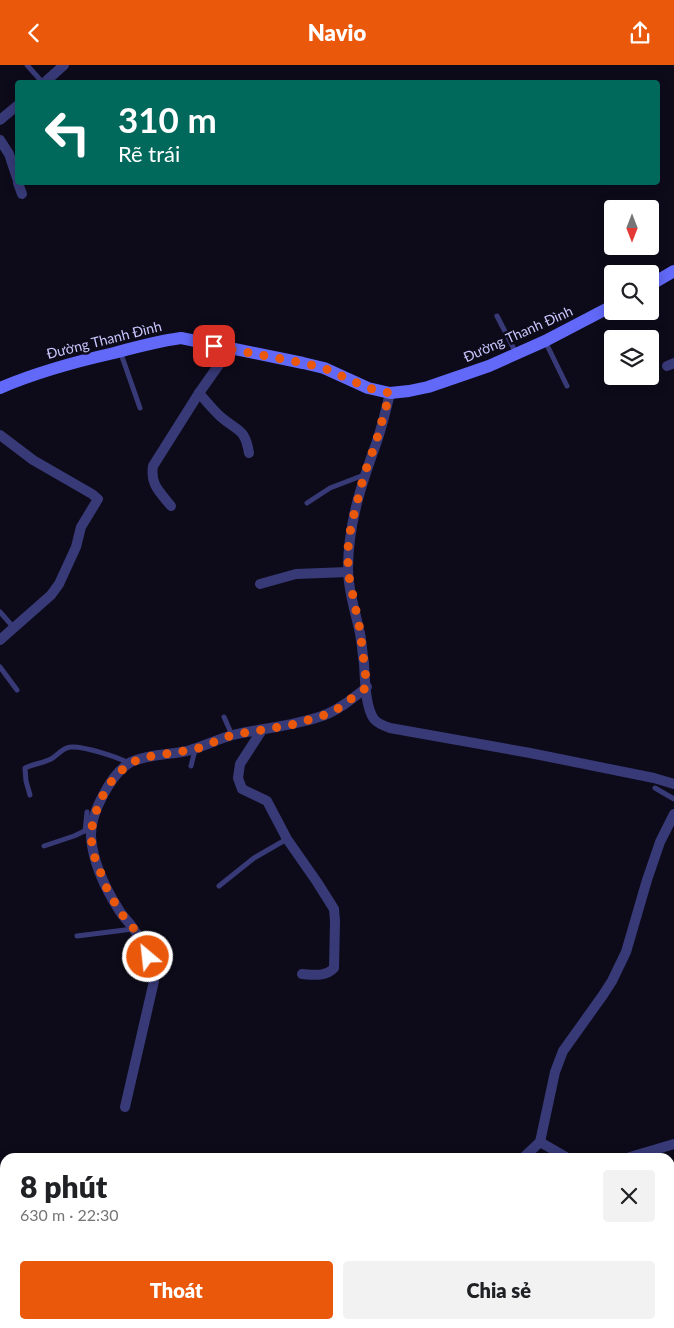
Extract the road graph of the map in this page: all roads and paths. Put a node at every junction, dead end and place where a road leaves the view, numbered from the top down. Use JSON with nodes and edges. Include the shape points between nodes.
{"nodes":[{"id":1,"x":27,"y":65,"type":"edge"},
{"id":2,"x":64,"y":65,"type":"edge"},
{"id":3,"x":41,"y":80,"type":"edge"},
{"id":4,"x":47,"y":80,"type":"edge"},
{"id":5,"x":15,"y":108,"type":"edge"},
{"id":6,"x":0,"y":120,"type":"edge"},
{"id":7,"x":0,"y":140,"type":"edge"},
{"id":8,"x":15,"y":173,"type":"edge"},
{"id":9,"x":19,"y":185,"type":"edge"},
{"id":10,"x":22,"y":194,"type":"dead end"},
{"id":11,"x":674,"y":271,"type":"edge"},
{"id":12,"x":659,"y":280,"type":"edge"},
{"id":13,"x":604,"y":310,"type":"edge"},
{"id":14,"x":497,"y":315,"type":"dead end"},
{"id":15,"x":544,"y":341,"type":"junction"},
{"id":16,"x":230,"y":349,"type":"junction"},
{"id":17,"x":120,"y":351,"type":"junction"},
{"id":18,"x":517,"y":353,"type":"junction"},
{"id":19,"x":566,"y":386,"type":"dead end"},
{"id":20,"x":0,"y":388,"type":"edge"},
{"id":21,"x":199,"y":393,"type":"junction"},
{"id":22,"x":390,"y":393,"type":"junction"},
{"id":23,"x":140,"y":408,"type":"dead end"},
{"id":24,"x":0,"y":435,"type":"edge"},
{"id":25,"x":249,"y":453,"type":"dead end"},
{"id":26,"x":364,"y":475,"type":"junction"},
{"id":27,"x":307,"y":503,"type":"dead end"},
{"id":28,"x":171,"y":507,"type":"dead end"},
{"id":29,"x":348,"y":572,"type":"junction"},
{"id":30,"x":260,"y":584,"type":"dead end"},
{"id":31,"x":0,"y":612,"type":"edge"},
{"id":32,"x":14,"y":629,"type":"junction"},
{"id":33,"x":0,"y":640,"type":"edge"},
{"id":34,"x":0,"y":667,"type":"edge"},
{"id":35,"x":367,"y":687,"type":"junction"},
{"id":36,"x":17,"y":690,"type":"dead end"},
{"id":37,"x":224,"y":717,"type":"dead end"},
{"id":38,"x":262,"y":730,"type":"junction"},
{"id":39,"x":232,"y":735,"type":"junction"},
{"id":40,"x":196,"y":749,"type":"junction"},
{"id":41,"x":129,"y":763,"type":"junction"},
{"id":42,"x":191,"y":766,"type":"dead end"},
{"id":43,"x":674,"y":784,"type":"edge"},
{"id":44,"x":655,"y":788,"type":"dead end"},
{"id":45,"x":30,"y":795,"type":"dead end"},
{"id":46,"x":674,"y":799,"type":"edge"},
{"id":47,"x":87,"y":812,"type":"dead end"},
{"id":48,"x":674,"y":814,"type":"edge"},
{"id":49,"x":88,"y":829,"type":"junction"},
{"id":50,"x":287,"y":839,"type":"junction"},
{"id":51,"x":44,"y":846,"type":"dead end"},
{"id":52,"x":219,"y":886,"type":"dead end"},
{"id":53,"x":134,"y":929,"type":"junction"},
{"id":54,"x":77,"y":936,"type":"dead end"},
{"id":55,"x":302,"y":974,"type":"dead end"},
{"id":56,"x":125,"y":1107,"type":"dead end"},
{"id":57,"x":540,"y":1142,"type":"junction"},
{"id":58,"x":674,"y":1144,"type":"edge"},
{"id":59,"x":528,"y":1153,"type":"edge"},
{"id":60,"x":559,"y":1153,"type":"edge"},
{"id":61,"x":644,"y":1153,"type":"edge"}],
"edges":[{"from":1,"to":3,"type":"lane"},
{"from":2,"to":4,"type":"street"},
{"from":5,"to":6,"type":"street"},
{"from":7,"to":8,"type":"street"},
{"from":9,"to":10,"type":"street"},
{"from":11,"to":12,"type":"street"},
{"from":13,"to":15,"type":"street","name":"Đường Thanh Đình"},
{"from":14,"to":18,"type":"lane"},
{"from":15,"to":18,"type":"street","name":"Đường Thanh Đình"},
{"from":15,"to":19,"type":"lane"},
{"from":16,"to":17,"type":"street","name":"Đường Thanh Đình","via":[[181,338]]},
{"from":16,"to":21,"type":"street"},
{"from":16,"to":22,"type":"street","name":"Đường Thanh Đình","via":[[317,366],[368,388]]},
{"from":17,"to":20,"type":"street","name":"Đường Thanh Đình","via":[[39,372]]},
{"from":17,"to":23,"type":"lane"},
{"from":18,"to":22,"type":"street","name":"Đường Thanh Đình","via":[[428,387]]},
{"from":21,"to":25,"type":"street","via":[[221,417],[244,434]]},
{"from":21,"to":28,"type":"street","via":[[153,466],[155,487]]},
{"from":22,"to":26,"type":"street"},
{"from":24,"to":32,"type":"street","via":[[33,460],[98,499],[81,527],[76,547],[59,584]]},
{"from":26,"to":27,"type":"lane","via":[[330,488]]},
{"from":26,"to":29,"type":"street","via":[[351,526]]},
{"from":29,"to":30,"type":"street","via":[[296,574]]},
{"from":29,"to":35,"type":"street"},
{"from":31,"to":32,"type":"lane"},
{"from":32,"to":33,"type":"street"},
{"from":34,"to":36,"type":"lane"},
{"from":35,"to":38,"type":"street","via":[[336,710],[322,716]]},
{"from":35,"to":43,"type":"street","via":[[371,713],[382,725],[654,777]]},
{"from":37,"to":39,"type":"lane"},
{"from":38,"to":39,"type":"street"},
{"from":38,"to":50,"type":"street","via":[[240,764],[238,778],[245,792],[267,801]]},
{"from":39,"to":40,"type":"street"},
{"from":40,"to":41,"type":"street"},
{"from":40,"to":42,"type":"lane"},
{"from":41,"to":45,"type":"lane","via":[[81,748],[63,749],[51,759],[25,768]]},
{"from":41,"to":49,"type":"street","via":[[113,779]]},
{"from":44,"to":46,"type":"lane"},
{"from":47,"to":49,"type":"lane"},
{"from":48,"to":57,"type":"street","via":[[660,842],[620,966],[563,1051],[555,1072]]},
{"from":49,"to":51,"type":"lane"},
{"from":49,"to":53,"type":"street","via":[[104,882],[120,912]]},
{"from":50,"to":52,"type":"lane","via":[[254,858]]},
{"from":50,"to":55,"type":"street","via":[[334,909],[334,968],[330,973]]},
{"from":53,"to":54,"type":"lane"},
{"from":53,"to":56,"type":"street","via":[[152,967],[154,981]]},
{"from":57,"to":59,"type":"street"},
{"from":57,"to":60,"type":"street"},
{"from":58,"to":61,"type":"street"}]}
